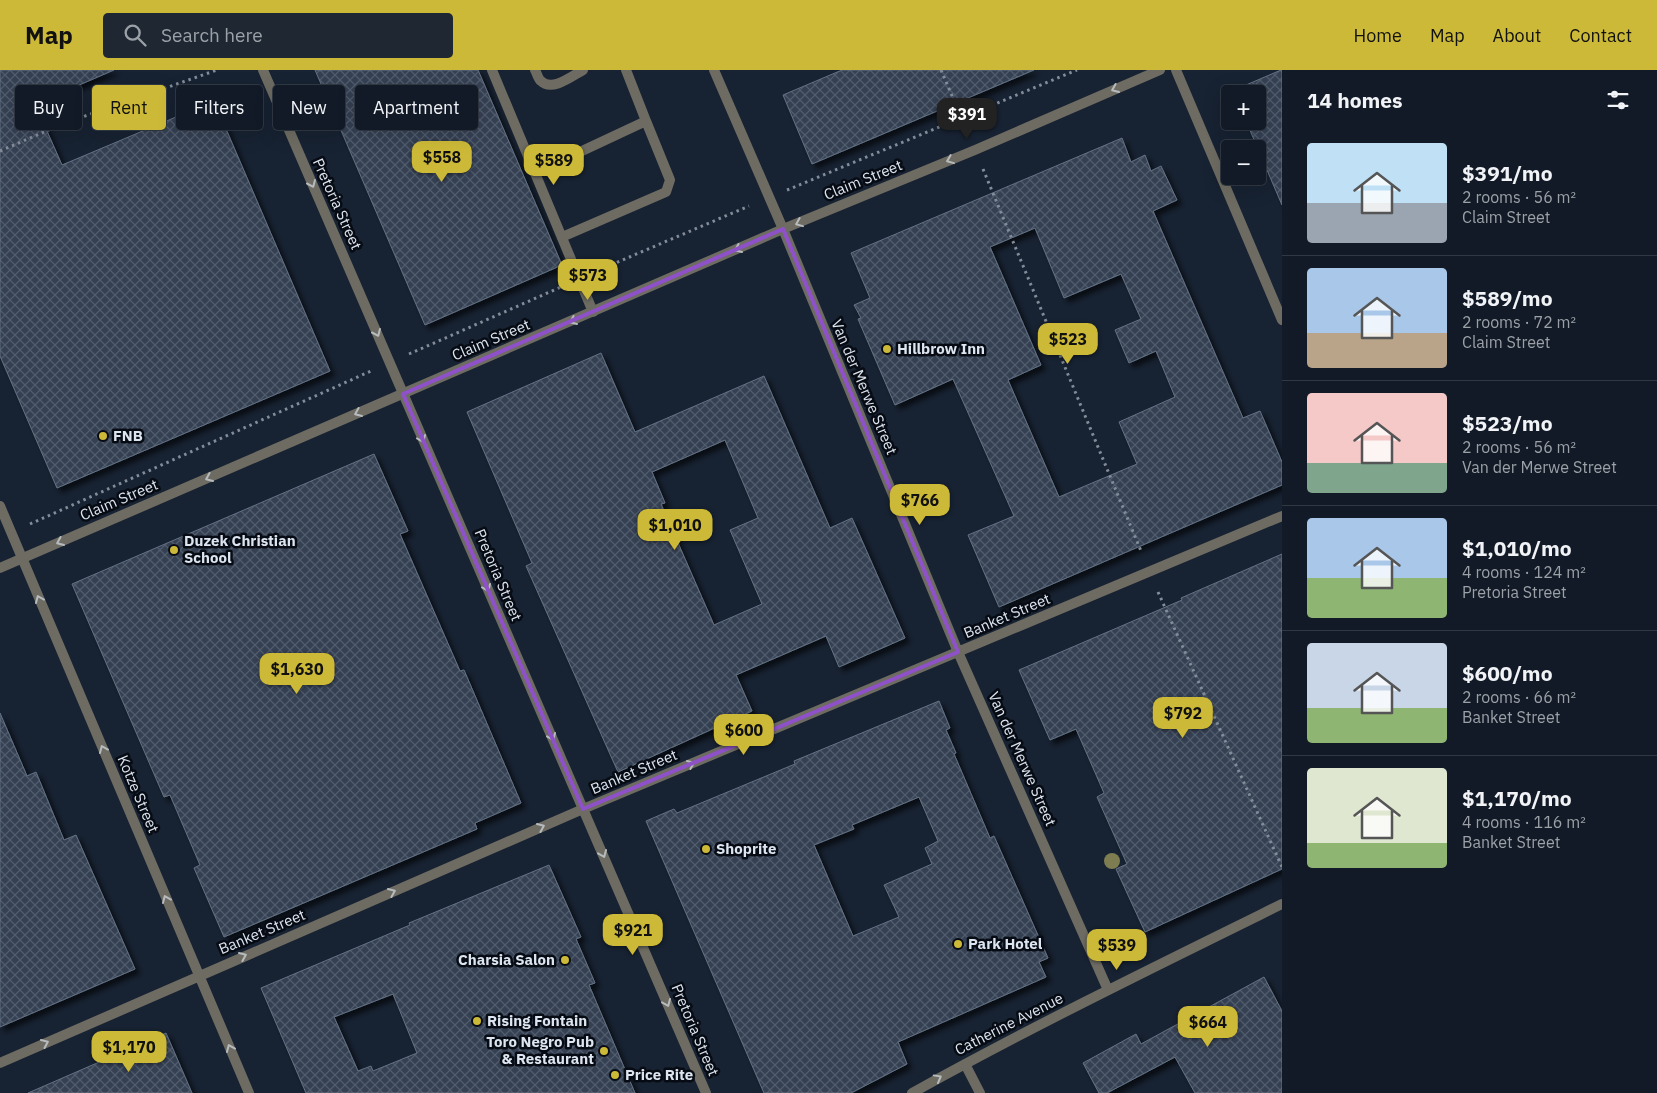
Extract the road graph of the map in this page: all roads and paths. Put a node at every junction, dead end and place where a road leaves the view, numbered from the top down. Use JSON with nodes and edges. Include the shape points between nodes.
{"nodes":[{"id":1,"x":217,"y":70,"type":"edge"},
{"id":2,"x":263,"y":70,"type":"edge"},
{"id":3,"x":492,"y":70,"type":"edge"},
{"id":4,"x":535,"y":70,"type":"edge"},
{"id":5,"x":583,"y":70,"type":"edge"},
{"id":6,"x":626,"y":70,"type":"edge"},
{"id":7,"x":714,"y":70,"type":"edge"},
{"id":8,"x":941,"y":70,"type":"edge"},
{"id":9,"x":1077,"y":70,"type":"edge"},
{"id":10,"x":1160,"y":70,"type":"edge"},
{"id":11,"x":1176,"y":70,"type":"edge"},
{"id":12,"x":961,"y":118,"type":"junction"},
{"id":13,"x":646,"y":121,"type":"junction"},
{"id":14,"x":975,"y":150,"type":"junction"},
{"id":15,"x":0,"y":151,"type":"edge"},
{"id":16,"x":534,"y":173,"type":"junction"},
{"id":17,"x":769,"y":198,"type":"junction"},
{"id":18,"x":783,"y":229,"type":"junction"},
{"id":19,"x":562,"y":238,"type":"junction"},
{"id":20,"x":579,"y":279,"type":"junction"},
{"id":21,"x":593,"y":312,"type":"junction"},
{"id":22,"x":1282,"y":320,"type":"edge"},
{"id":23,"x":390,"y":362,"type":"junction"},
{"id":24,"x":403,"y":394,"type":"junction"},
{"id":25,"x":0,"y":506,"type":"edge"},
{"id":26,"x":1282,"y":516,"type":"edge"},
{"id":27,"x":11,"y":532,"type":"junction"},
{"id":28,"x":22,"y":559,"type":"junction"},
{"id":29,"x":0,"y":568,"type":"edge"},
{"id":30,"x":1150,"y":572,"type":"junction"},
{"id":31,"x":958,"y":652,"type":"junction"},
{"id":32,"x":584,"y":809,"type":"junction"},
{"id":33,"x":1282,"y":867,"type":"edge"},
{"id":34,"x":1282,"y":904,"type":"edge"},
{"id":35,"x":198,"y":976,"type":"junction"},
{"id":36,"x":1108,"y":990,"type":"junction"},
{"id":37,"x":0,"y":1063,"type":"edge"},
{"id":38,"x":964,"y":1064,"type":"junction"},
{"id":39,"x":249,"y":1093,"type":"edge"},
{"id":40,"x":706,"y":1093,"type":"edge"},
{"id":41,"x":912,"y":1093,"type":"edge"},
{"id":42,"x":980,"y":1093,"type":"edge"}],
"edges":[{"from":1,"to":15,"type":"path","via":[[65,123]]},
{"from":2,"to":23,"type":"street","name":"Pretoria Street","one_way":true},
{"from":3,"to":16,"type":"street"},
{"from":4,"to":5,"type":"street","via":[[540,81],[548,85],[557,84]]},
{"from":6,"to":13,"type":"street"},
{"from":7,"to":17,"type":"street","name":"Van der Merwe Street"},
{"from":8,"to":12,"type":"path"},
{"from":9,"to":12,"type":"path"},
{"from":10,"to":14,"type":"street","name":"Claim Street","one_way":true},
{"from":11,"to":22,"type":"street"},
{"from":12,"to":14,"type":"path"},
{"from":12,"to":17,"type":"path"},
{"from":13,"to":16,"type":"street"},
{"from":13,"to":19,"type":"street","via":[[670,180],[666,192]]},
{"from":14,"to":18,"type":"street","name":"Claim Street","one_way":true},
{"from":14,"to":30,"type":"path"},
{"from":16,"to":19,"type":"street"},
{"from":17,"to":18,"type":"street","name":"Van der Merwe Street"},
{"from":17,"to":20,"type":"path"},
{"from":18,"to":21,"type":"street","name":"Claim Street","one_way":true},
{"from":18,"to":31,"type":"street","name":"Van der Merwe Street"},
{"from":19,"to":20,"type":"street"},
{"from":20,"to":21,"type":"street"},
{"from":20,"to":23,"type":"path"},
{"from":21,"to":24,"type":"street","name":"Claim Street","one_way":true},
{"from":23,"to":24,"type":"street","name":"Pretoria Street"},
{"from":23,"to":27,"type":"path"},
{"from":24,"to":28,"type":"street","name":"Claim Street","one_way":true},
{"from":24,"to":32,"type":"street","name":"Pretoria Street","one_way":true},
{"from":25,"to":27,"type":"street","name":"Kotze Street"},
{"from":26,"to":30,"type":"street","name":"Banket Street"},
{"from":27,"to":28,"type":"street","name":"Kotze Street"},
{"from":28,"to":29,"type":"street","name":"Claim Street"},
{"from":35,"to":28,"type":"street","name":"Kotze Street","one_way":true},
{"from":30,"to":31,"type":"street","name":"Banket Street"},
{"from":30,"to":33,"type":"path"},
{"from":32,"to":31,"type":"street","name":"Banket Street","one_way":true},
{"from":31,"to":36,"type":"street","name":"Van der Merwe Street"},
{"from":35,"to":32,"type":"street","name":"Banket Street","one_way":true},
{"from":32,"to":40,"type":"street","name":"Pretoria Street","one_way":true},
{"from":34,"to":36,"type":"street","name":"Catherine Avenue"},
{"from":37,"to":35,"type":"street","name":"Banket Street","one_way":true},
{"from":39,"to":35,"type":"street","name":"Kotze Street","one_way":true},
{"from":36,"to":38,"type":"street","name":"Catherine Avenue"},
{"from":41,"to":38,"type":"street","name":"Catherine Avenue","one_way":true},
{"from":38,"to":42,"type":"street"}]}
